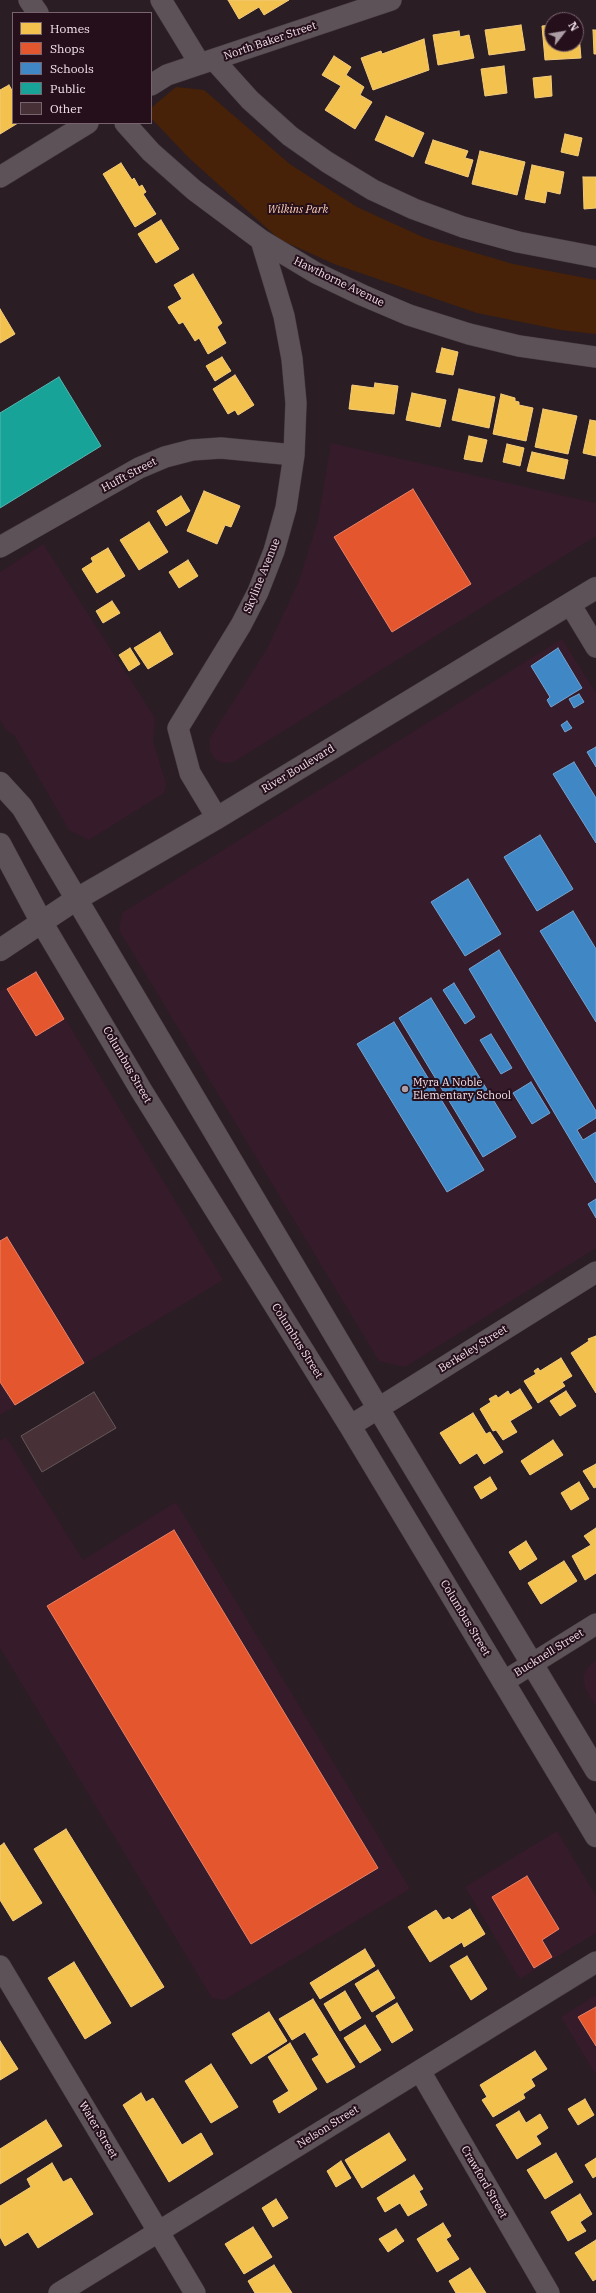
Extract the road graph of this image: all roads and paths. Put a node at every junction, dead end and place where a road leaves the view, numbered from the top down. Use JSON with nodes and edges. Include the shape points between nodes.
{"nodes":[{"id":1,"x":29,"y":0,"type":"edge"},
{"id":2,"x":161,"y":0,"type":"edge"},
{"id":3,"x":391,"y":0,"type":"edge"},
{"id":4,"x":37,"y":12,"type":"edge"},
{"id":5,"x":207,"y":62,"type":"junction"},
{"id":6,"x":152,"y":84,"type":"edge"},
{"id":7,"x":86,"y":124,"type":"edge"},
{"id":8,"x":126,"y":124,"type":"edge"},
{"id":9,"x":0,"y":177,"type":"edge"},
{"id":10,"x":261,"y":240,"type":"junction"},
{"id":11,"x":596,"y":257,"type":"edge"},
{"id":12,"x":596,"y":357,"type":"edge"},
{"id":13,"x":294,"y":455,"type":"junction"},
{"id":14,"x":0,"y":547,"type":"edge"},
{"id":15,"x":596,"y":588,"type":"edge"},
{"id":16,"x":570,"y":604,"type":"junction"},
{"id":17,"x":596,"y":647,"type":"edge"},
{"id":18,"x":0,"y":783,"type":"edge"},
{"id":19,"x":217,"y":818,"type":"junction"},
{"id":20,"x":0,"y":844,"type":"edge"},
{"id":21,"x":75,"y":900,"type":"junction"},
{"id":22,"x":42,"y":923,"type":"junction"},
{"id":23,"x":0,"y":950,"type":"edge"},
{"id":24,"x":596,"y":1272,"type":"edge"},
{"id":25,"x":378,"y":1408,"type":"junction"},
{"id":26,"x":350,"y":1426,"type":"junction"},
{"id":27,"x":596,"y":1624,"type":"edge"},
{"id":28,"x":532,"y":1663,"type":"junction"},
{"id":29,"x":503,"y":1682,"type":"junction"},
{"id":30,"x":596,"y":1770,"type":"edge"},
{"id":31,"x":596,"y":1836,"type":"edge"},
{"id":32,"x":596,"y":1962,"type":"edge"},
{"id":33,"x":0,"y":1966,"type":"edge"},
{"id":34,"x":420,"y":2071,"type":"junction"},
{"id":35,"x":159,"y":2232,"type":"junction"},
{"id":36,"x":60,"y":2293,"type":"edge"},
{"id":37,"x":195,"y":2293,"type":"edge"},
{"id":38,"x":549,"y":2293,"type":"edge"}],
"edges":[{"from":1,"to":4,"type":"street"},
{"from":2,"to":5,"type":"street"},
{"from":3,"to":5,"type":"street","name":"North Baker Street"},
{"from":5,"to":6,"type":"street","name":"North Baker Street","via":[[167,75]]},
{"from":5,"to":11,"type":"street","via":[[290,136],[373,190],[462,227],[518,242]]},
{"from":7,"to":9,"type":"street"},
{"from":8,"to":10,"type":"street","name":"Hawthorne Avenue","via":[[151,152],[194,190]]},
{"from":10,"to":12,"type":"street","name":"Hawthorne Avenue","via":[[322,276],[409,315],[512,344]]},
{"from":10,"to":13,"type":"street","name":"Skyline Avenue","via":[[284,316],[292,359],[296,403]]},
{"from":13,"to":14,"type":"street","name":"Hufft Street","via":[[220,448],[192,450],[165,457],[139,468]]},
{"from":13,"to":19,"type":"street","name":"Skyline Avenue","via":[[286,508],[274,551],[258,592],[241,625],[178,728],[190,773]]},
{"from":15,"to":16,"type":"main road","name":"River Boulevard"},
{"from":16,"to":17,"type":"street"},
{"from":16,"to":19,"type":"main road","name":"River Boulevard"},
{"from":18,"to":21,"type":"main road","via":[[22,807]]},
{"from":19,"to":21,"type":"main road","name":"River Boulevard"},
{"from":20,"to":22,"type":"main road","name":"Columbus Street"},
{"from":21,"to":22,"type":"main road","name":"River Boulevard"},
{"from":21,"to":25,"type":"main road"},
{"from":22,"to":23,"type":"main road","name":"River Boulevard"},
{"from":22,"to":26,"type":"main road","name":"Columbus Street","via":[[166,1130]]},
{"from":24,"to":25,"type":"street","name":"Berkeley Street"},
{"from":25,"to":26,"type":"street","name":"Berkeley Street"},
{"from":25,"to":28,"type":"main road"},
{"from":26,"to":29,"type":"main road","name":"Columbus Street"},
{"from":27,"to":28,"type":"street","name":"Bucknell Street"},
{"from":28,"to":29,"type":"street","name":"Bucknell Street"},
{"from":28,"to":30,"type":"main road"},
{"from":29,"to":31,"type":"main road","name":"Columbus Street"},
{"from":32,"to":34,"type":"street","name":"Nelson Street"},
{"from":33,"to":35,"type":"street","name":"Water Street"},
{"from":34,"to":35,"type":"street","name":"Nelson Street"},
{"from":34,"to":38,"type":"street","name":"Crawford Street"},
{"from":35,"to":36,"type":"street","name":"Nelson Street"},
{"from":35,"to":37,"type":"street","name":"Water Street"}]}
